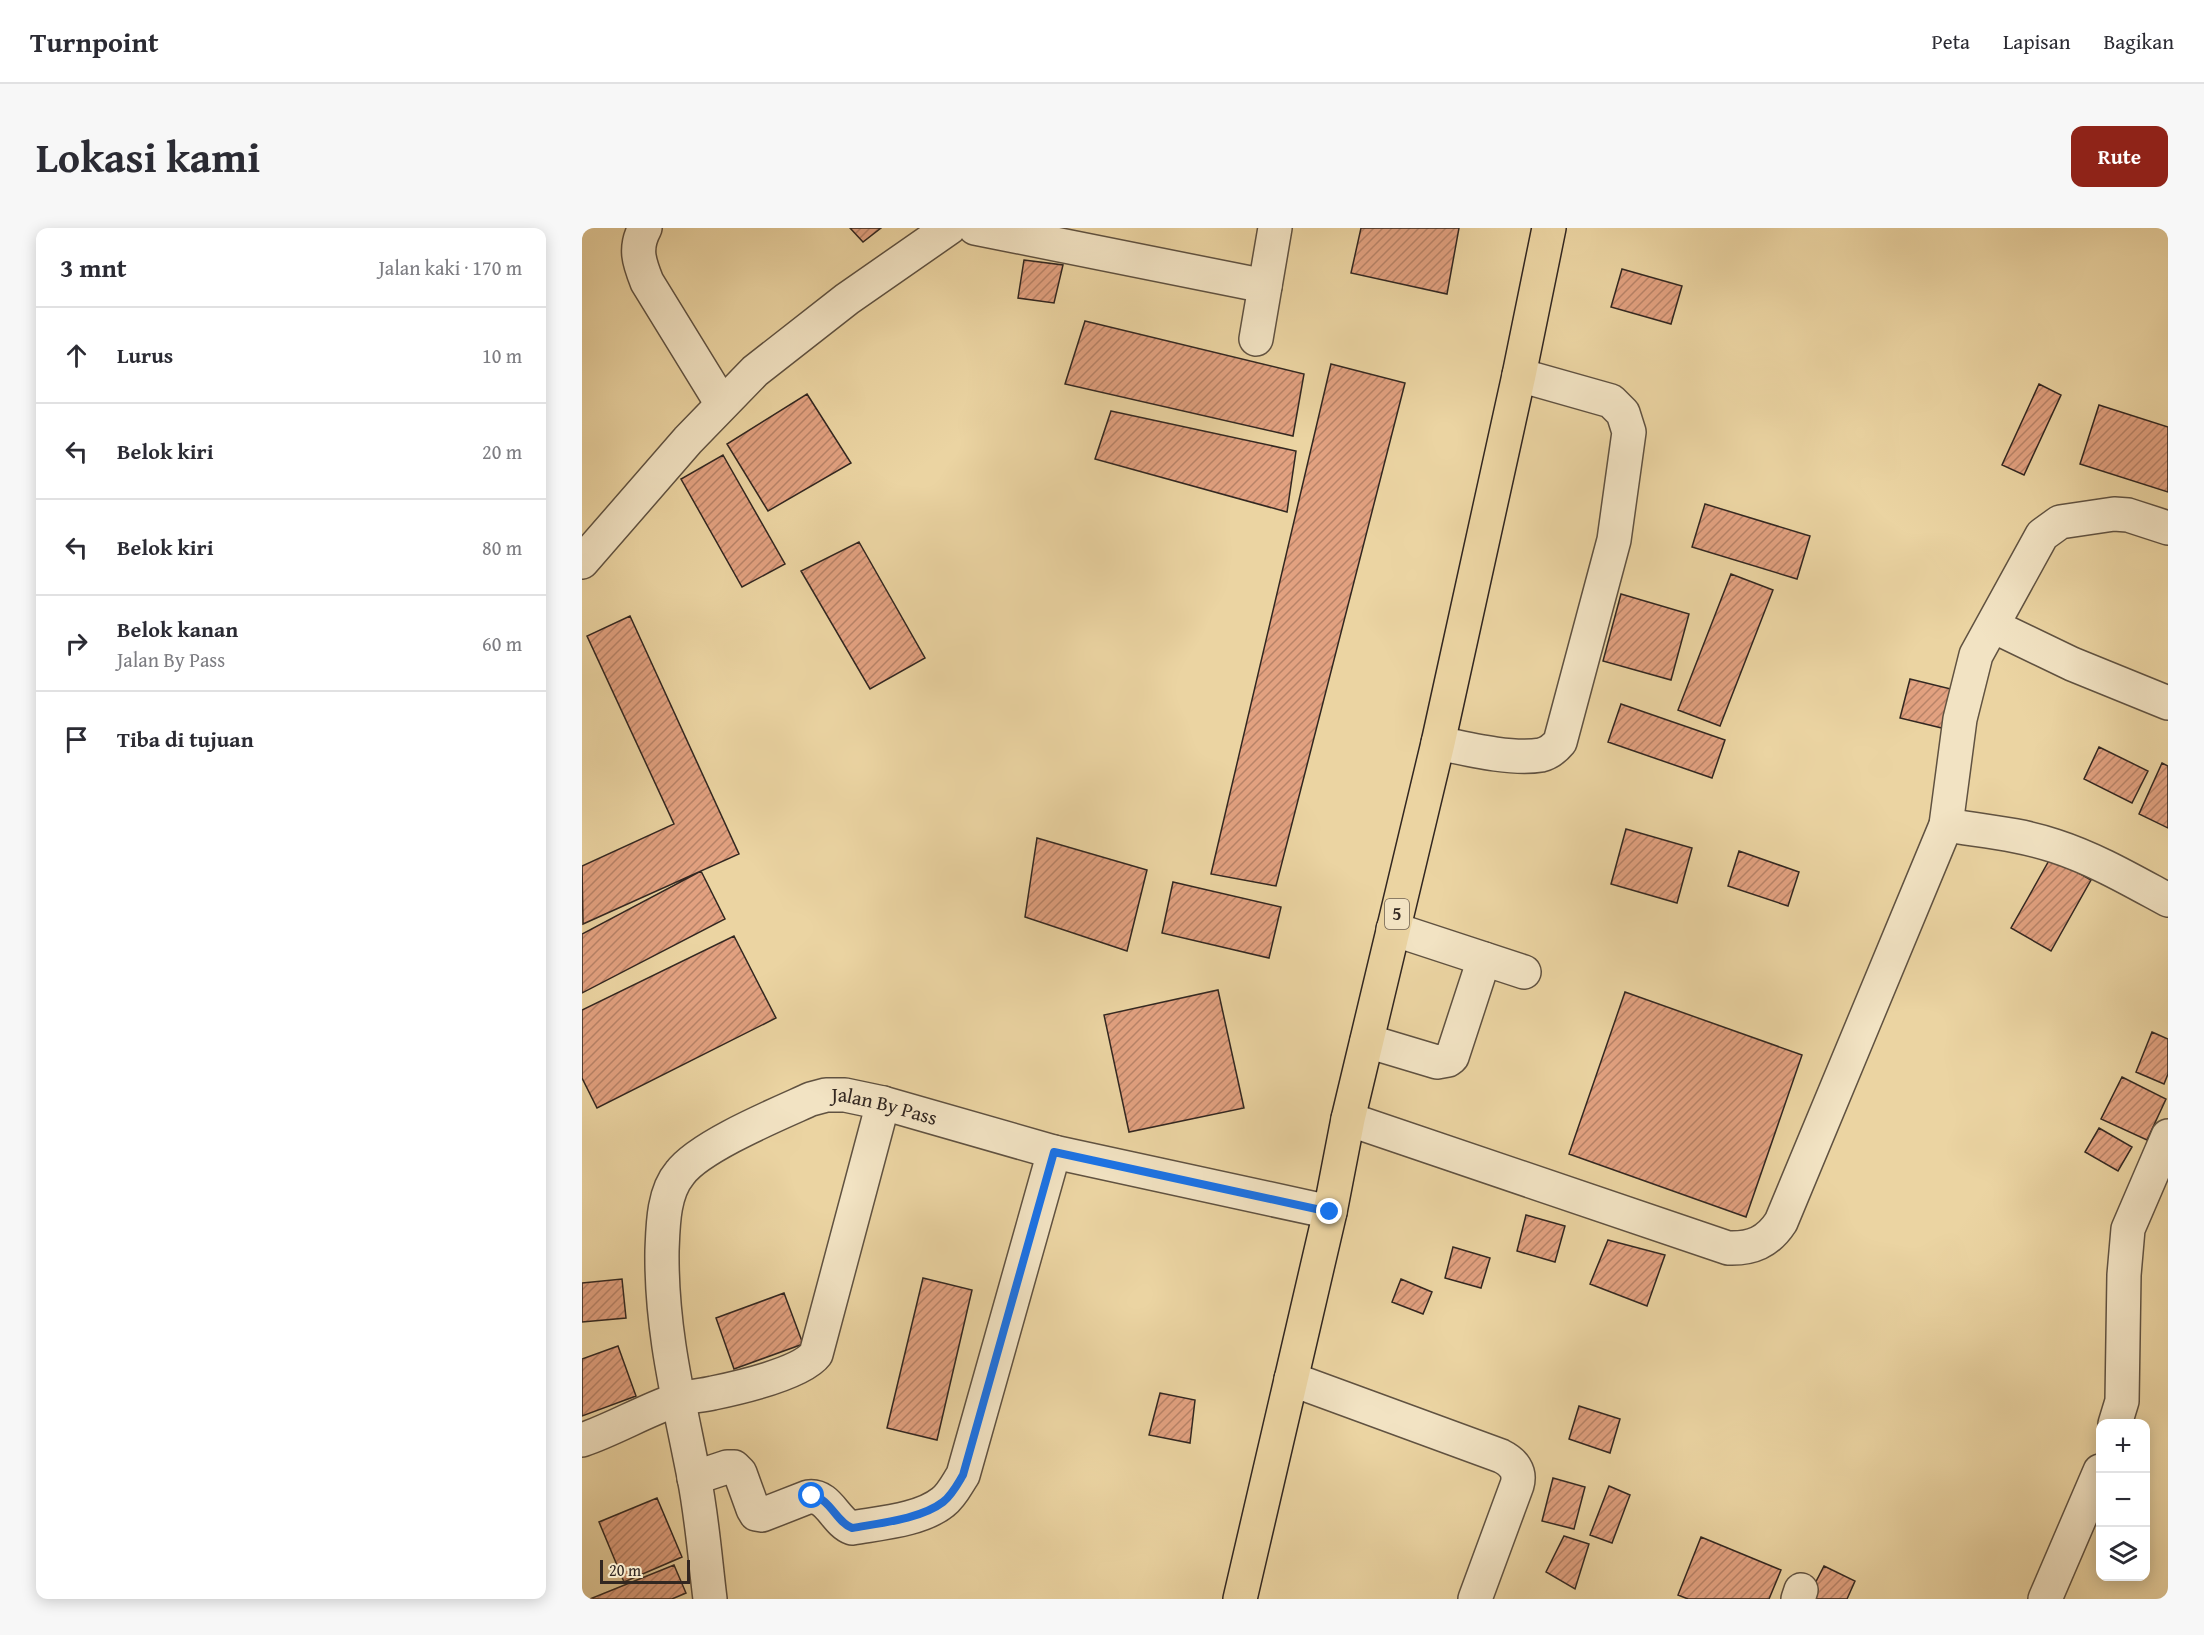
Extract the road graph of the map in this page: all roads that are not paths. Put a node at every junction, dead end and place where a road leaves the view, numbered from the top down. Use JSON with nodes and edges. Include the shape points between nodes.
{"nodes":[{"id":1,"x":645,"y":228,"type":"edge"},
{"id":2,"x":949,"y":228,"type":"edge"},
{"id":3,"x":975,"y":228,"type":"edge"},
{"id":4,"x":1275,"y":228,"type":"edge"},
{"id":5,"x":1549,"y":228,"type":"edge"},
{"id":6,"x":1265,"y":286,"type":"junction"},
{"id":7,"x":1256,"y":339,"type":"dead end"},
{"id":8,"x":1519,"y":375,"type":"junction"},
{"id":9,"x":722,"y":404,"type":"junction"},
{"id":10,"x":2168,"y":528,"type":"edge"},
{"id":11,"x":582,"y":562,"type":"edge"},
{"id":12,"x":1993,"y":626,"type":"junction"},
{"id":13,"x":2168,"y":703,"type":"edge"},
{"id":14,"x":1438,"y":743,"type":"junction"},
{"id":15,"x":1946,"y":825,"type":"junction"},
{"id":16,"x":2168,"y":900,"type":"edge"},
{"id":17,"x":1393,"y":929,"type":"junction"},
{"id":18,"x":1484,"y":959,"type":"junction"},
{"id":19,"x":1524,"y":972,"type":"dead end"},
{"id":20,"x":1367,"y":1041,"type":"junction"},
{"id":21,"x":883,"y":1103,"type":"junction"},
{"id":22,"x":1348,"y":1119,"type":"junction"},
{"id":23,"x":2168,"y":1136,"type":"edge"},
{"id":24,"x":1054,"y":1152,"type":"junction"},
{"id":25,"x":1330,"y":1212,"type":"junction"},
{"id":26,"x":1291,"y":1379,"type":"junction"},
{"id":27,"x":677,"y":1399,"type":"junction"},
{"id":28,"x":2117,"y":1419,"type":"edge"},
{"id":29,"x":582,"y":1440,"type":"edge"},
{"id":30,"x":2099,"y":1473,"type":"edge"},
{"id":31,"x":694,"y":1478,"type":"junction"},
{"id":32,"x":1238,"y":1598,"type":"edge"},
{"id":33,"x":710,"y":1599,"type":"edge"},
{"id":34,"x":1475,"y":1599,"type":"edge"},
{"id":35,"x":2045,"y":1599,"type":"edge"}],
"edges":[{"from":1,"to":9,"type":"street","via":[[637,249],[647,282]]},
{"from":2,"to":9,"type":"street","via":[[847,299],[755,371]]},
{"from":3,"to":6,"type":"street"},
{"from":4,"to":6,"type":"street"},
{"from":5,"to":8,"type":"highway","number":"5"},
{"from":6,"to":7,"type":"street"},
{"from":8,"to":14,"type":"highway","number":"5"},
{"from":8,"to":14,"type":"street","via":[[1611,401],[1623,412],[1629,432],[1614,540],[1560,742],[1555,748],[1540,755],[1525,755]]},
{"from":9,"to":11,"type":"street"},
{"from":10,"to":12,"type":"street","via":[[2114,514],[2054,525],[2042,535]]},
{"from":12,"to":13,"type":"street"},
{"from":12,"to":15,"type":"street","via":[[1976,655],[1960,719]]},
{"from":14,"to":17,"type":"highway","number":"5"},
{"from":15,"to":16,"type":"street","via":[[2053,845],[2113,870]]},
{"from":15,"to":22,"type":"street","via":[[1781,1222],[1759,1244],[1728,1248]]},
{"from":17,"to":18,"type":"street"},
{"from":17,"to":20,"type":"highway","number":"5"},
{"from":18,"to":19,"type":"street"},
{"from":18,"to":20,"type":"street","via":[[1448,1060],[1437,1062]]},
{"from":20,"to":22,"type":"highway","number":"5"},
{"from":21,"to":24,"type":"street","name":"Jalan By Pass"},
{"from":21,"to":27,"type":"street","via":[[816,1354],[781,1374]]},
{"from":21,"to":27,"type":"street","name":"Jalan By Pass","via":[[845,1095],[811,1100],[707,1150],[681,1171],[670,1192],[663,1224],[662,1291]]},
{"from":22,"to":25,"type":"highway","number":"5"},
{"from":23,"to":28,"type":"street","via":[[2128,1230],[2122,1401]]},
{"from":24,"to":25,"type":"street","name":"Jalan By Pass"},
{"from":24,"to":31,"type":"street","via":[[963,1475],[945,1500],[934,1508],[898,1520],[852,1528],[815,1496],[756,1514],[734,1467]]},
{"from":25,"to":26,"type":"highway","number":"5"},
{"from":26,"to":32,"type":"highway","number":"5"},
{"from":26,"to":34,"type":"street","via":[[1502,1456],[1515,1467],[1517,1485]]},
{"from":27,"to":29,"type":"street"},
{"from":27,"to":31,"type":"street","name":"Jalan By Pass"},
{"from":30,"to":35,"type":"street"},
{"from":31,"to":33,"type":"street","name":"Jalan By Pass"}]}
